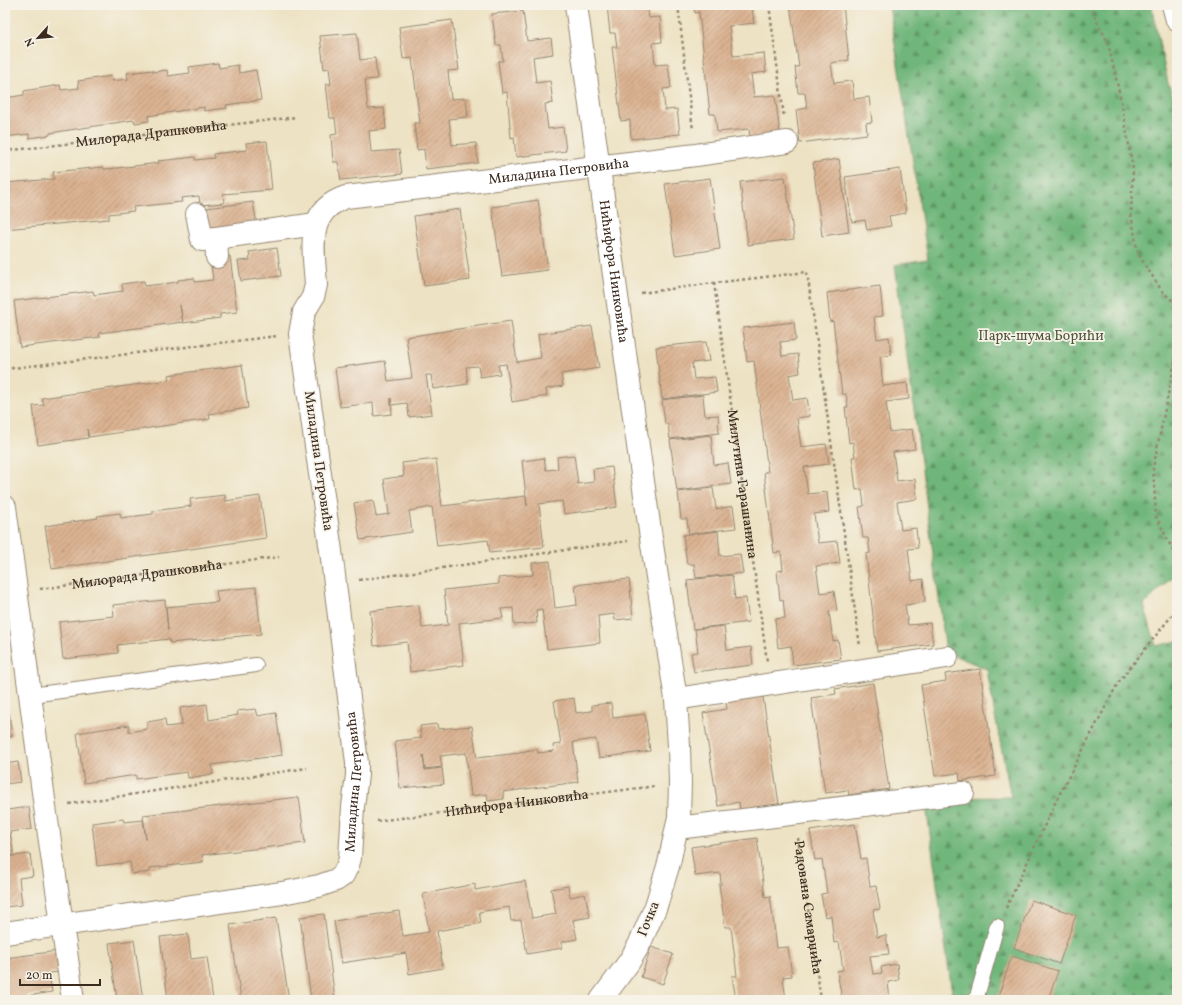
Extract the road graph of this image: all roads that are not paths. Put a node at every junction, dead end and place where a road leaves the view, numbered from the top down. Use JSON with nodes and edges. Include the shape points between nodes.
{"nodes":[{"id":1,"x":576,"y":5,"type":"edge"},
{"id":2,"x":1173,"y":5,"type":"edge"},
{"id":3,"x":1177,"y":20,"type":"edge"},
{"id":4,"x":787,"y":142,"type":"road end"},
{"id":5,"x":599,"y":166,"type":"junction"},
{"id":6,"x":197,"y":214,"type":"dead end"},
{"id":7,"x":316,"y":224,"type":"junction"},
{"id":8,"x":5,"y":507,"type":"edge"},
{"id":9,"x":947,"y":657,"type":"dead end"},
{"id":10,"x":256,"y":664,"type":"dead end"},
{"id":11,"x":31,"y":695,"type":"junction"},
{"id":12,"x":676,"y":700,"type":"junction"},
{"id":13,"x":963,"y":793,"type":"dead end"},
{"id":14,"x":677,"y":828,"type":"junction"},
{"id":15,"x":62,"y":924,"type":"junction"},
{"id":16,"x":997,"y":926,"type":"road end"},
{"id":17,"x":5,"y":933,"type":"edge"},
{"id":18,"x":73,"y":1000,"type":"edge"},
{"id":19,"x":601,"y":1000,"type":"edge"},
{"id":20,"x":976,"y":1000,"type":"edge"}],
"edges":[{"from":1,"to":5,"type":"street","name":"Нићифора Нинковића"},
{"from":2,"to":3,"type":"street"},
{"from":4,"to":5,"type":"street","name":"Миладина Петровића"},
{"from":5,"to":7,"type":"street","name":"Миладина Петровића","via":[[346,197],[337,200],[322,212]]},
{"from":5,"to":12,"type":"street","name":"Нићифора Нинковића"},
{"from":6,"to":7,"type":"street","via":[[202,240],[216,248]]},
{"from":7,"to":15,"type":"street","name":"Миладина Петровића","via":[[315,292],[304,312],[300,334],[357,763],[348,865],[343,875],[336,880],[282,893]]},
{"from":8,"to":11,"type":"street"},
{"from":9,"to":12,"type":"street"},
{"from":10,"to":11,"type":"lane"},
{"from":11,"to":15,"type":"street"},
{"from":12,"to":14,"type":"street","name":"Нићифора Нинковића","via":[[680,746]]},
{"from":13,"to":14,"type":"street"},
{"from":14,"to":19,"type":"street","name":"Гочка","via":[[656,906],[639,945]]},
{"from":15,"to":17,"type":"street","name":"Миладина Петровића"},
{"from":15,"to":18,"type":"street"},
{"from":16,"to":20,"type":"lane"}]}
